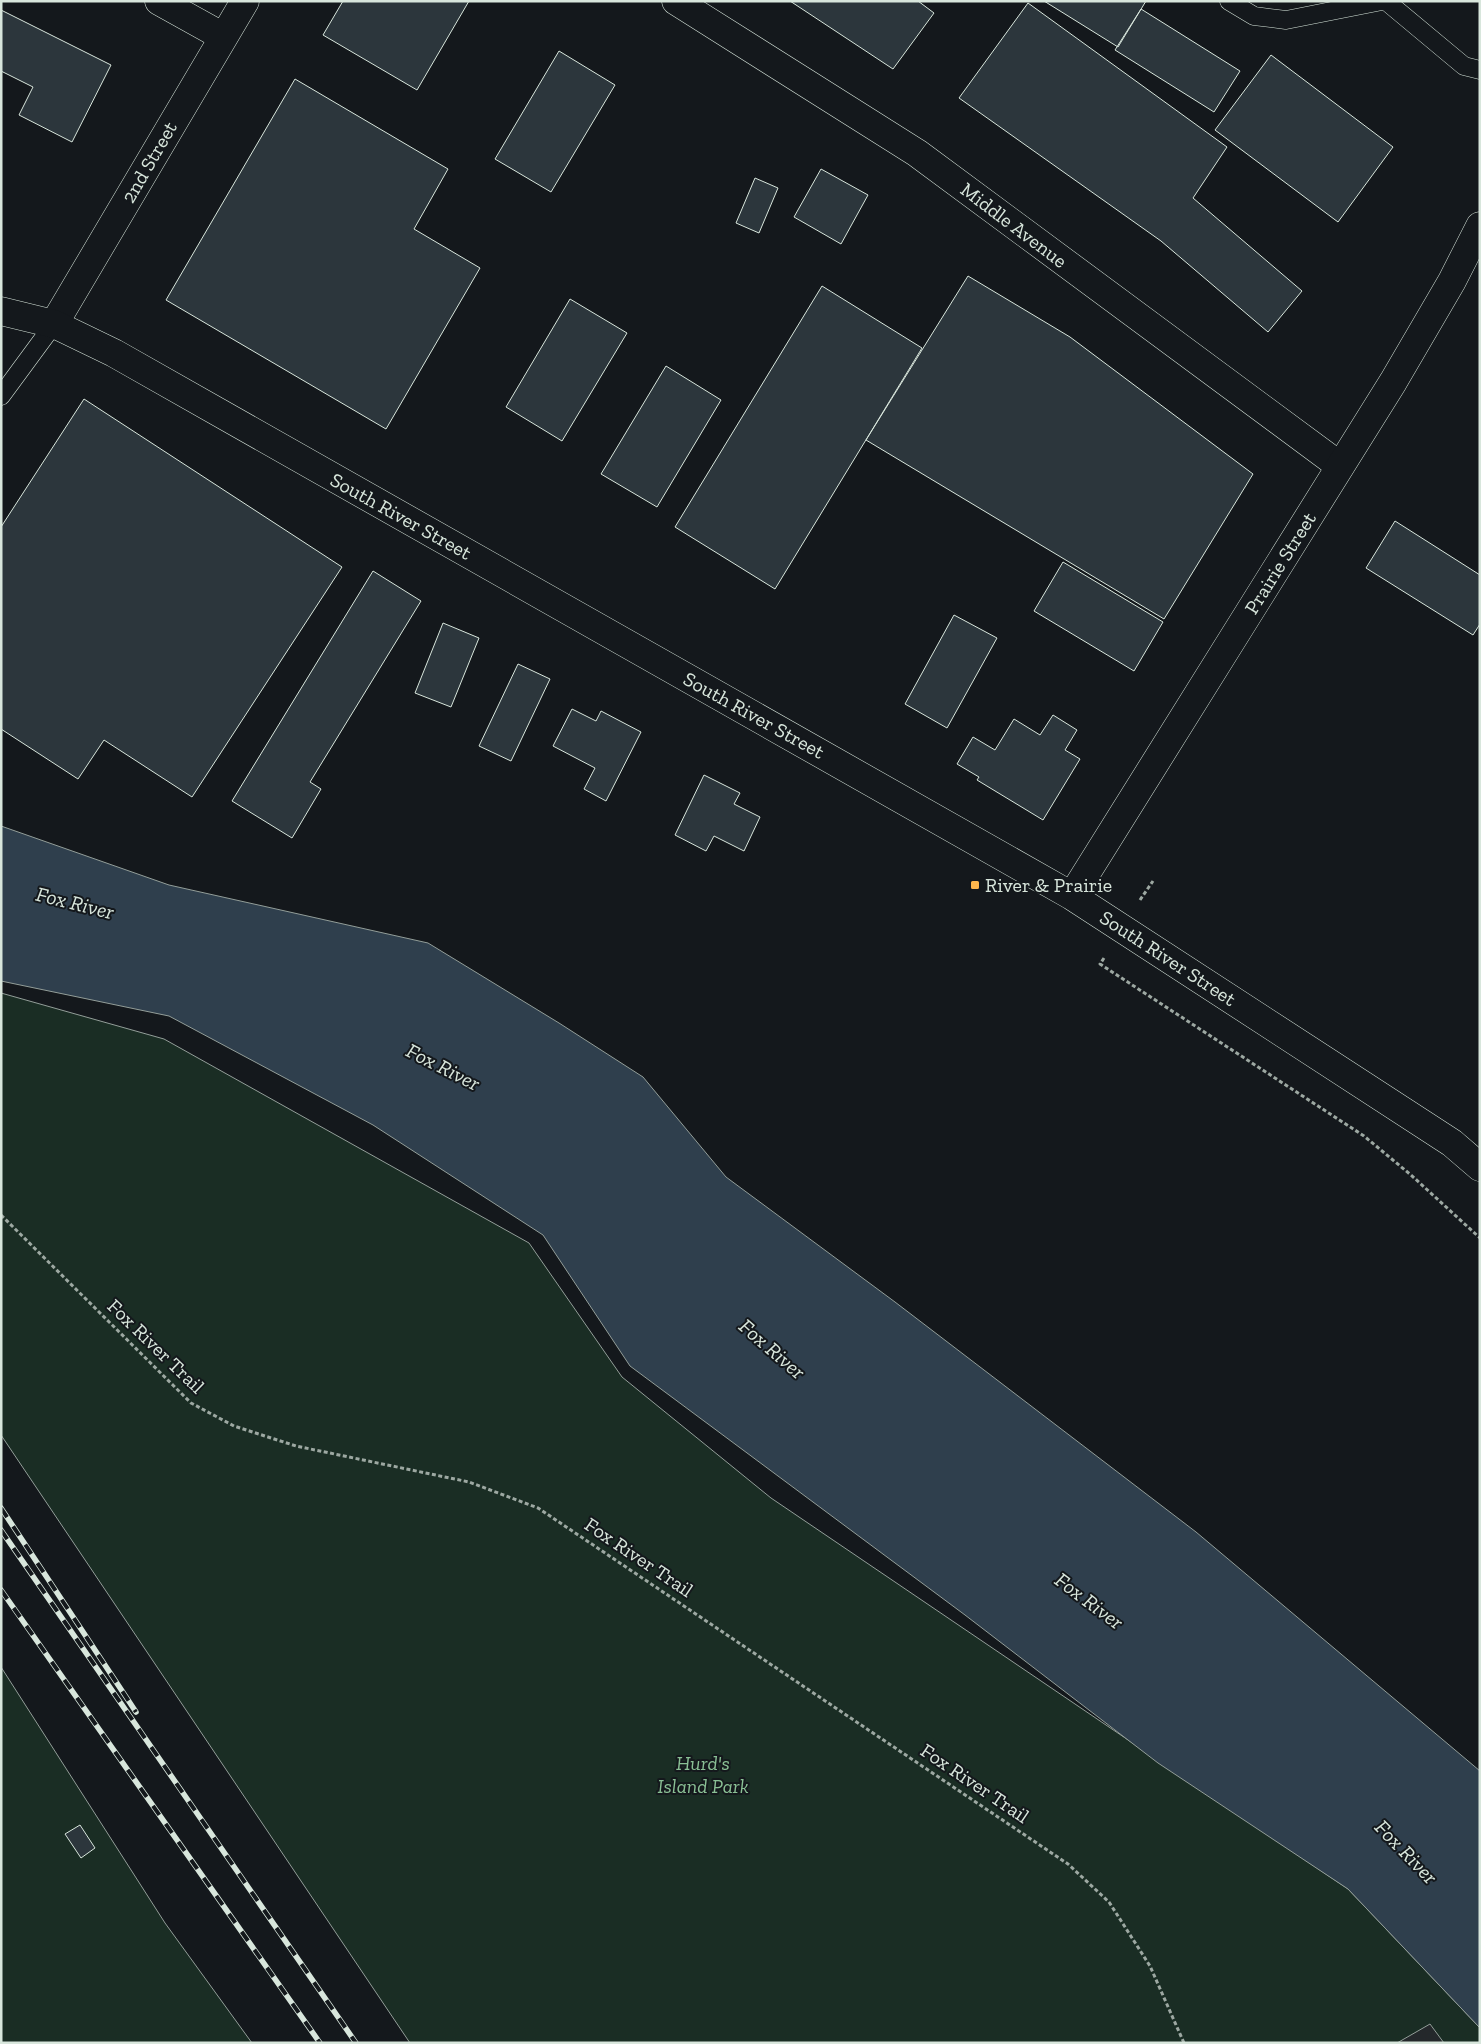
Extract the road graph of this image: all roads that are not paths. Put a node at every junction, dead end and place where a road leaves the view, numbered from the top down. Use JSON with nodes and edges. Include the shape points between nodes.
{"nodes":[{"id":1,"x":159,"y":1,"type":"edge"},
{"id":2,"x":245,"y":1,"type":"edge"},
{"id":3,"x":676,"y":1,"type":"edge"},
{"id":4,"x":1229,"y":1,"type":"edge"},
{"id":5,"x":1382,"y":1,"type":"edge"},
{"id":6,"x":1386,"y":1,"type":"edge"},
{"id":7,"x":222,"y":36,"type":"junction"},
{"id":8,"x":1480,"y":70,"type":"edge"},
{"id":9,"x":1480,"y":226,"type":"edge"},
{"id":10,"x":1,"y":311,"type":"edge"},
{"id":11,"x":54,"y":324,"type":"junction"},
{"id":12,"x":1,"y":396,"type":"edge"},
{"id":13,"x":1340,"y":466,"type":"junction"},
{"id":14,"x":1072,"y":896,"type":"junction"},
{"id":15,"x":1480,"y":1167,"type":"edge"}],
"edges":[{"from":1,"to":7,"type":"street"},
{"from":2,"to":7,"type":"street","name":"2nd Street"},
{"from":3,"to":13,"type":"street","name":"Middle Avenue","via":[[918,153]]},
{"from":4,"to":5,"type":"lane","via":[[1254,16],[1286,20]]},
{"from":6,"to":8,"type":"lane","via":[[1464,66]]},
{"from":7,"to":11,"type":"street","name":"2nd Street"},
{"from":9,"to":13,"type":"street","name":"Prairie Street","via":[[1452,281]]},
{"from":10,"to":11,"type":"street","name":"South River Street"},
{"from":11,"to":12,"type":"lane"},
{"from":11,"to":14,"type":"street","name":"South River Street","via":[[114,353]]},
{"from":13,"to":14,"type":"street","name":"Prairie Street"},
{"from":14,"to":15,"type":"street","name":"South River Street","via":[[1452,1143]]}]}
